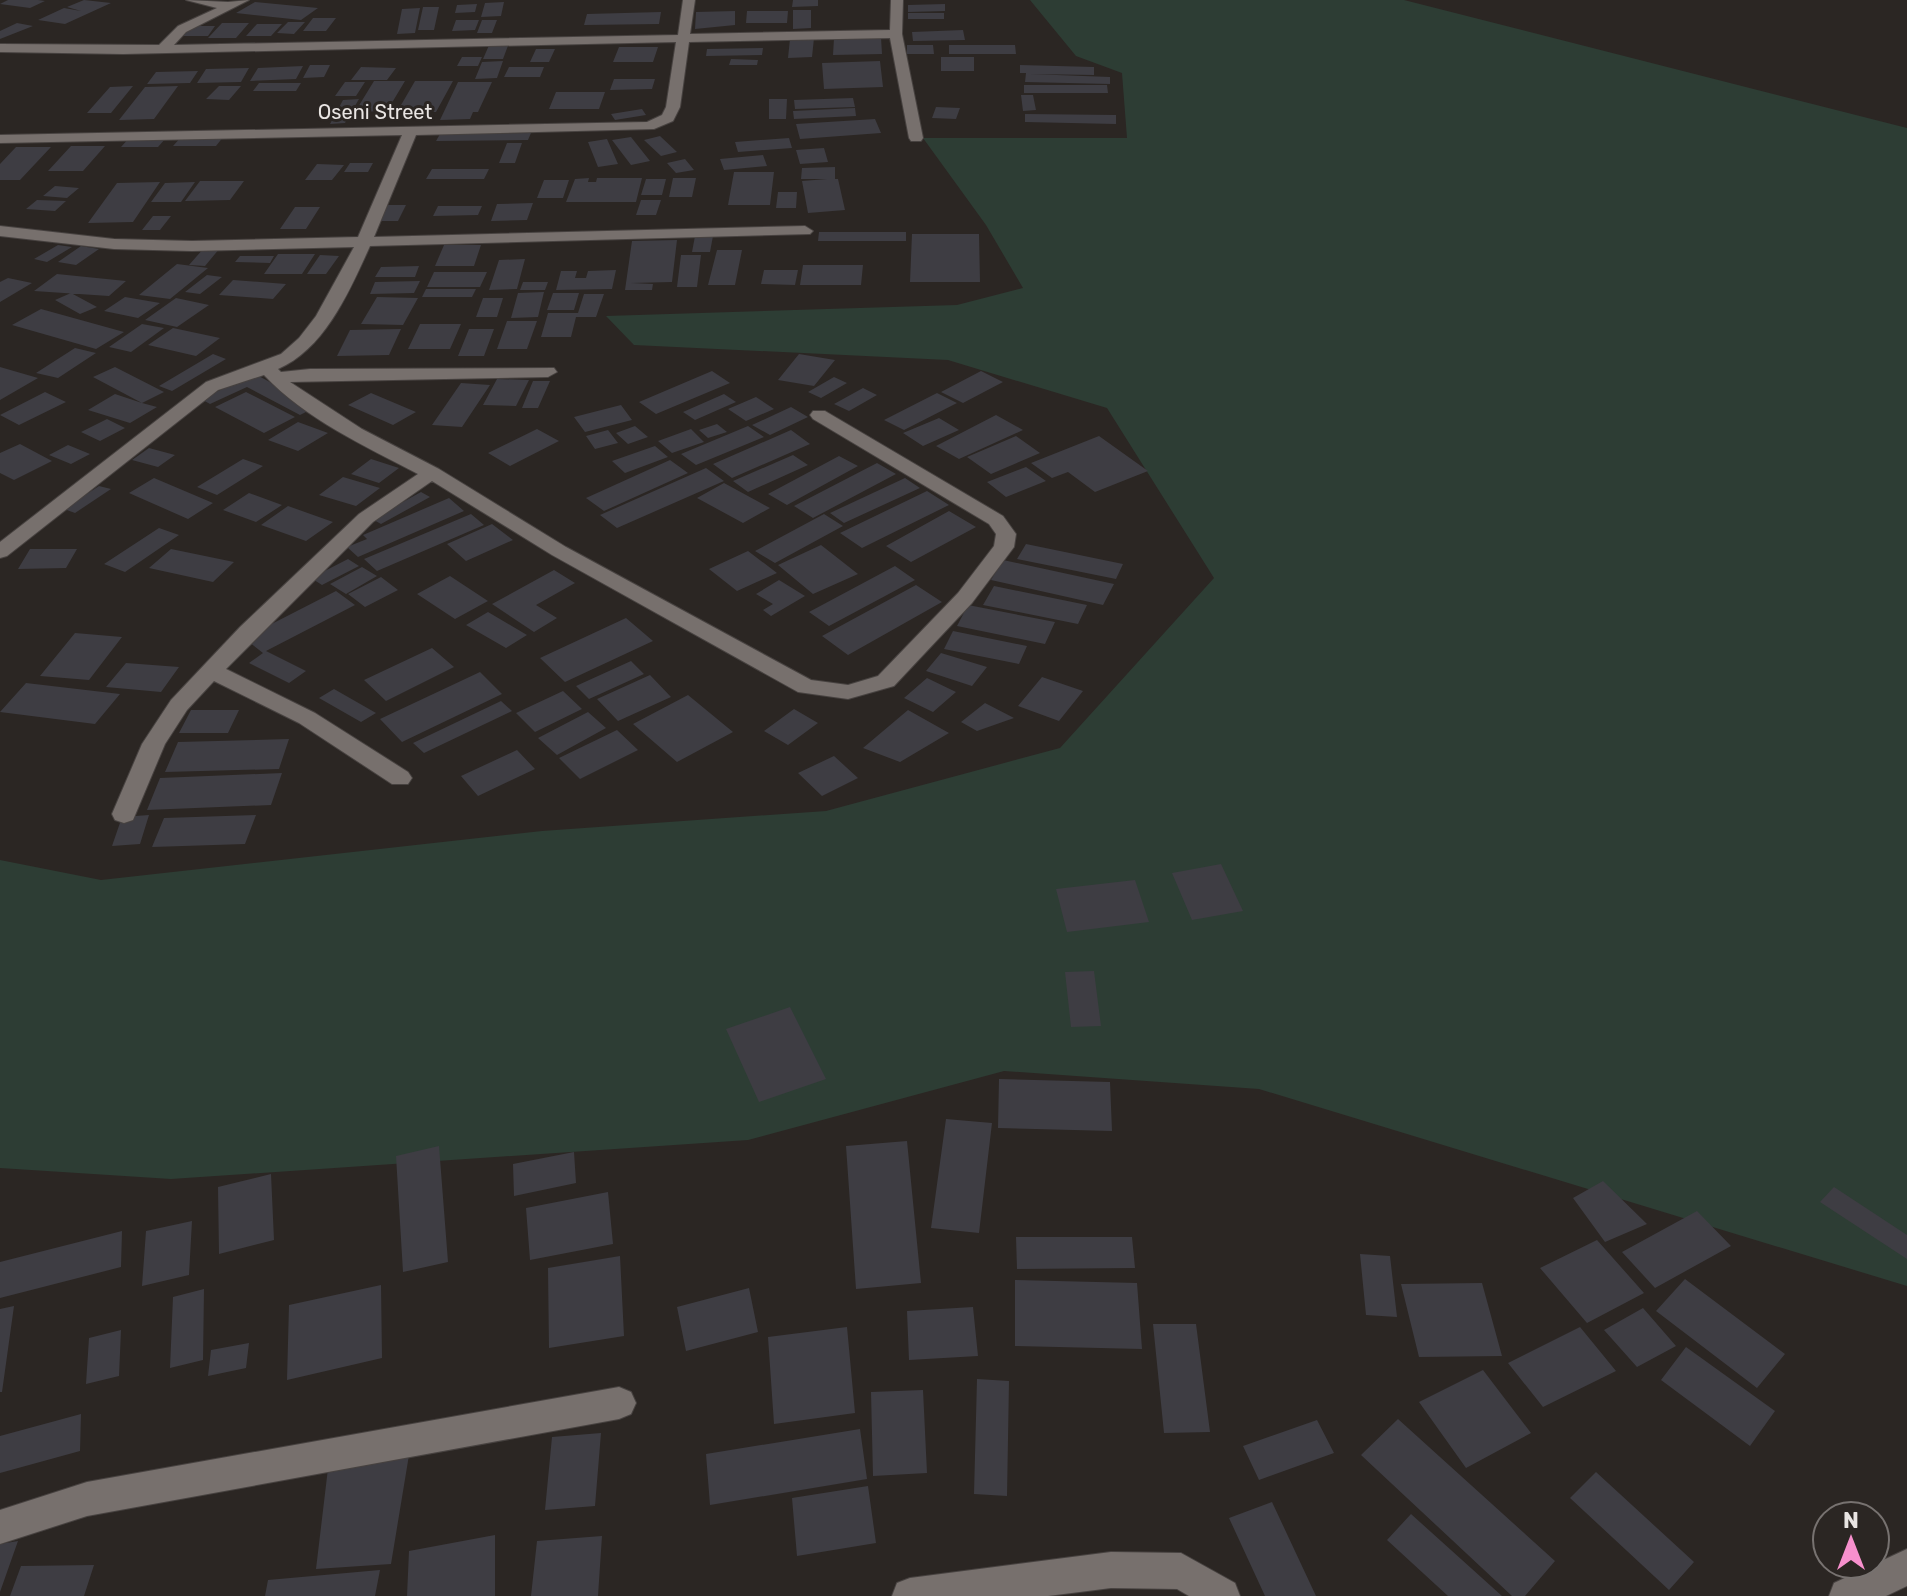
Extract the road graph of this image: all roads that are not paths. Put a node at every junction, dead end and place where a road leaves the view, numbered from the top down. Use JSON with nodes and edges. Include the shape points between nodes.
{"nodes":[{"id":1,"x":192,"y":0,"type":"edge"},
{"id":2,"x":243,"y":0,"type":"edge"},
{"id":3,"x":689,"y":0,"type":"edge"},
{"id":4,"x":897,"y":0,"type":"edge"},
{"id":5,"x":228,"y":6,"type":"junction"},
{"id":6,"x":896,"y":34,"type":"junction"},
{"id":7,"x":684,"y":39,"type":"junction"},
{"id":8,"x":0,"y":48,"type":"edge"},
{"id":9,"x":163,"y":49,"type":"junction"},
{"id":10,"x":410,"y":132,"type":"junction"},
{"id":11,"x":916,"y":138,"type":"dead end"},
{"id":12,"x":0,"y":139,"type":"edge"},
{"id":13,"x":0,"y":231,"type":"edge"},
{"id":14,"x":805,"y":231,"type":"dead end"},
{"id":15,"x":363,"y":243,"type":"junction"},
{"id":16,"x":548,"y":372,"type":"dead end"},
{"id":17,"x":272,"y":373,"type":"junction"},
{"id":18,"x":819,"y":415,"type":"dead end"},
{"id":19,"x":432,"y":473,"type":"junction"},
{"id":20,"x":0,"y":552,"type":"edge"},
{"id":21,"x":212,"y":671,"type":"junction"},
{"id":22,"x":400,"y":778,"type":"dead end"},
{"id":23,"x":124,"y":814,"type":"dead end"},
{"id":24,"x":619,"y":1403,"type":"dead end"},
{"id":25,"x":0,"y":1527,"type":"edge"},
{"id":26,"x":1907,"y":1567,"type":"edge"},
{"id":27,"x":910,"y":1596,"type":"edge"},
{"id":28,"x":1222,"y":1596,"type":"edge"},
{"id":29,"x":1847,"y":1596,"type":"edge"}],
"edges":[{"from":1,"to":5,"type":"street"},
{"from":2,"to":5,"type":"street"},
{"from":3,"to":7,"type":"street","name":"Oseni Street"},
{"from":4,"to":6,"type":"street"},
{"from":5,"to":9,"type":"street","via":[[182,29]]},
{"from":6,"to":7,"type":"street"},
{"from":6,"to":11,"type":"street"},
{"from":7,"to":9,"type":"street"},
{"from":7,"to":10,"type":"street","name":"Oseni Street","via":[[673,107],[668,118],[649,126]]},
{"from":8,"to":9,"type":"street"},
{"from":10,"to":12,"type":"street","name":"Oseni Street"},
{"from":10,"to":15,"type":"street"},
{"from":13,"to":15,"type":"street","via":[[114,244]]},
{"from":14,"to":15,"type":"street"},
{"from":15,"to":17,"type":"street","via":[[318,328]]},
{"from":16,"to":17,"type":"street"},
{"from":17,"to":19,"type":"street","via":[[290,392],[355,433]]},
{"from":17,"to":20,"type":"street","via":[[237,375],[212,386]]},
{"from":18,"to":19,"type":"street","via":[[996,520],[1006,534],[1004,547],[965,598],[886,681],[848,692],[806,687],[559,551]]},
{"from":19,"to":21,"type":"street","via":[[366,518]]},
{"from":21,"to":22,"type":"street","via":[[307,718]]},
{"from":21,"to":23,"type":"street","via":[[179,705],[154,744]]},
{"from":24,"to":25,"type":"street","via":[[87,1499]]},
{"from":26,"to":29,"type":"street"},
{"from":27,"to":28,"type":"street","via":[[1111,1570],[1181,1571]]}]}
